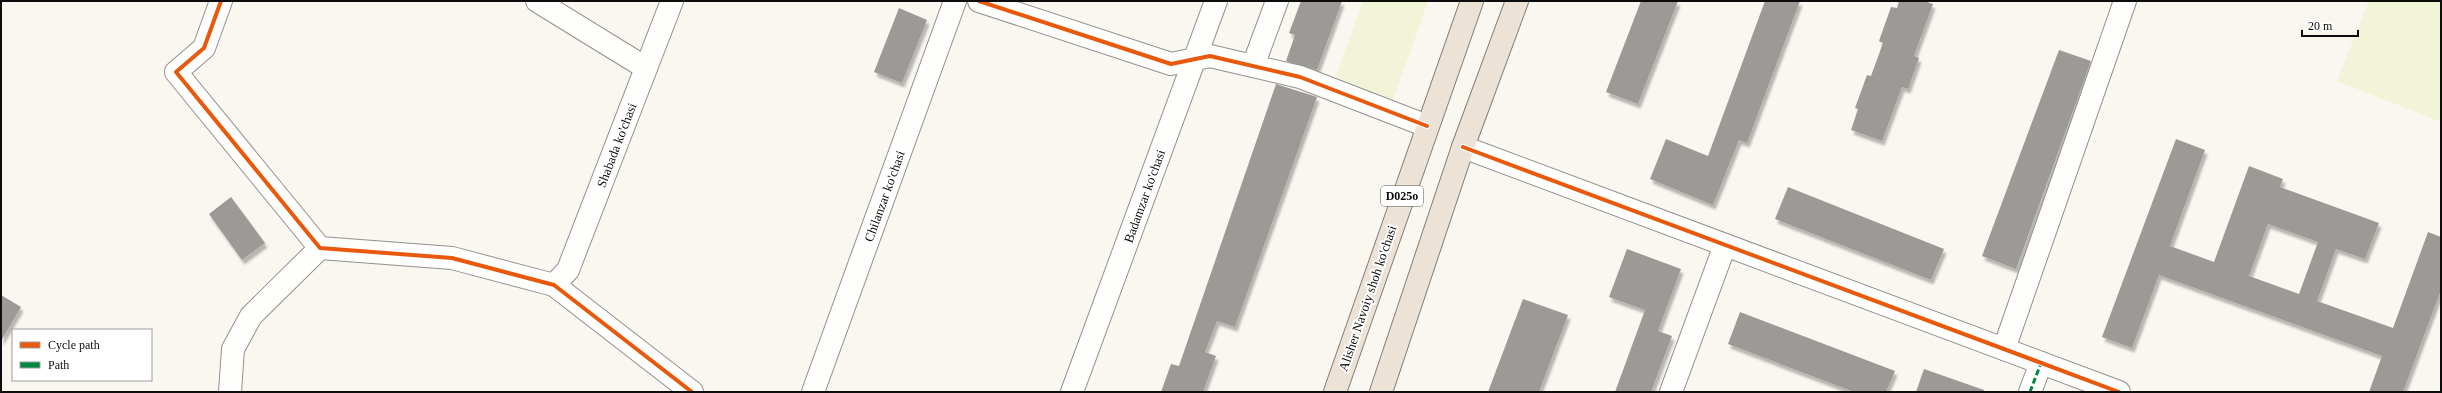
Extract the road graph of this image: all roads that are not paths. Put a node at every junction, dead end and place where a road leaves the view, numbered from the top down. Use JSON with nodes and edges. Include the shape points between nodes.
{"nodes":[{"id":1,"x":221,"y":1,"type":"edge"},
{"id":2,"x":537,"y":1,"type":"edge"},
{"id":3,"x":672,"y":1,"type":"edge"},
{"id":4,"x":955,"y":1,"type":"edge"},
{"id":5,"x":979,"y":1,"type":"edge"},
{"id":6,"x":1216,"y":1,"type":"edge"},
{"id":7,"x":1277,"y":1,"type":"edge"},
{"id":8,"x":1472,"y":1,"type":"edge"},
{"id":9,"x":1517,"y":1,"type":"edge"},
{"id":10,"x":2125,"y":1,"type":"edge"},
{"id":11,"x":1194,"y":59,"type":"junction"},
{"id":12,"x":1253,"y":66,"type":"junction"},
{"id":13,"x":646,"y":68,"type":"junction"},
{"id":14,"x":1427,"y":126,"type":"junction"},
{"id":15,"x":1463,"y":147,"type":"junction"},
{"id":16,"x":1725,"y":245,"type":"junction"},
{"id":17,"x":320,"y":248,"type":"junction"},
{"id":18,"x":554,"y":285,"type":"junction"},
{"id":19,"x":2004,"y":349,"type":"junction"},
{"id":20,"x":2041,"y":363,"type":"junction"},
{"id":21,"x":230,"y":392,"type":"edge"},
{"id":22,"x":692,"y":392,"type":"edge"},
{"id":23,"x":813,"y":392,"type":"edge"},
{"id":24,"x":1072,"y":392,"type":"edge"},
{"id":25,"x":1335,"y":392,"type":"edge"},
{"id":26,"x":1381,"y":392,"type":"edge"},
{"id":27,"x":1671,"y":392,"type":"edge"},
{"id":28,"x":2030,"y":392,"type":"edge"},
{"id":29,"x":2119,"y":392,"type":"edge"}],
"edges":[{"from":1,"to":17,"type":"street","via":[[204,48],[176,72]]},
{"from":2,"to":13,"type":"street"},
{"from":3,"to":13,"type":"street","name":"Shabada ko'chasi"},
{"from":4,"to":23,"type":"street","name":"Chilanzar ko'chasi"},
{"from":5,"to":11,"type":"street","via":[[1170,64]]},
{"from":6,"to":11,"type":"street","name":"Badamzar ko'chasi"},
{"from":7,"to":12,"type":"street"},
{"from":8,"to":14,"type":"main road","name":"Alisher Navoiy shoh ko'chasi","number":"D025o"},
{"from":9,"to":15,"type":"main road","number":"D025o"},
{"from":10,"to":19,"type":"street"},
{"from":11,"to":12,"type":"street","via":[[1210,56]]},
{"from":11,"to":24,"type":"street","name":"Badamzar ko'chasi"},
{"from":12,"to":14,"type":"street","via":[[1300,77]]},
{"from":13,"to":18,"type":"street","name":"Shabada ko'chasi","via":[[568,270]]},
{"from":14,"to":25,"type":"main road","name":"Alisher Navoiy shoh ko'chasi","number":"D025o"},
{"from":15,"to":16,"type":"street"},
{"from":15,"to":26,"type":"main road","number":"D025o"},
{"from":16,"to":19,"type":"street"},
{"from":16,"to":27,"type":"street"},
{"from":17,"to":18,"type":"street","via":[[452,258]]},
{"from":17,"to":21,"type":"street","via":[[251,316],[233,349]]},
{"from":18,"to":22,"type":"street"},
{"from":19,"to":20,"type":"street"},
{"from":20,"to":28,"type":"street"},
{"from":20,"to":29,"type":"street"}]}
